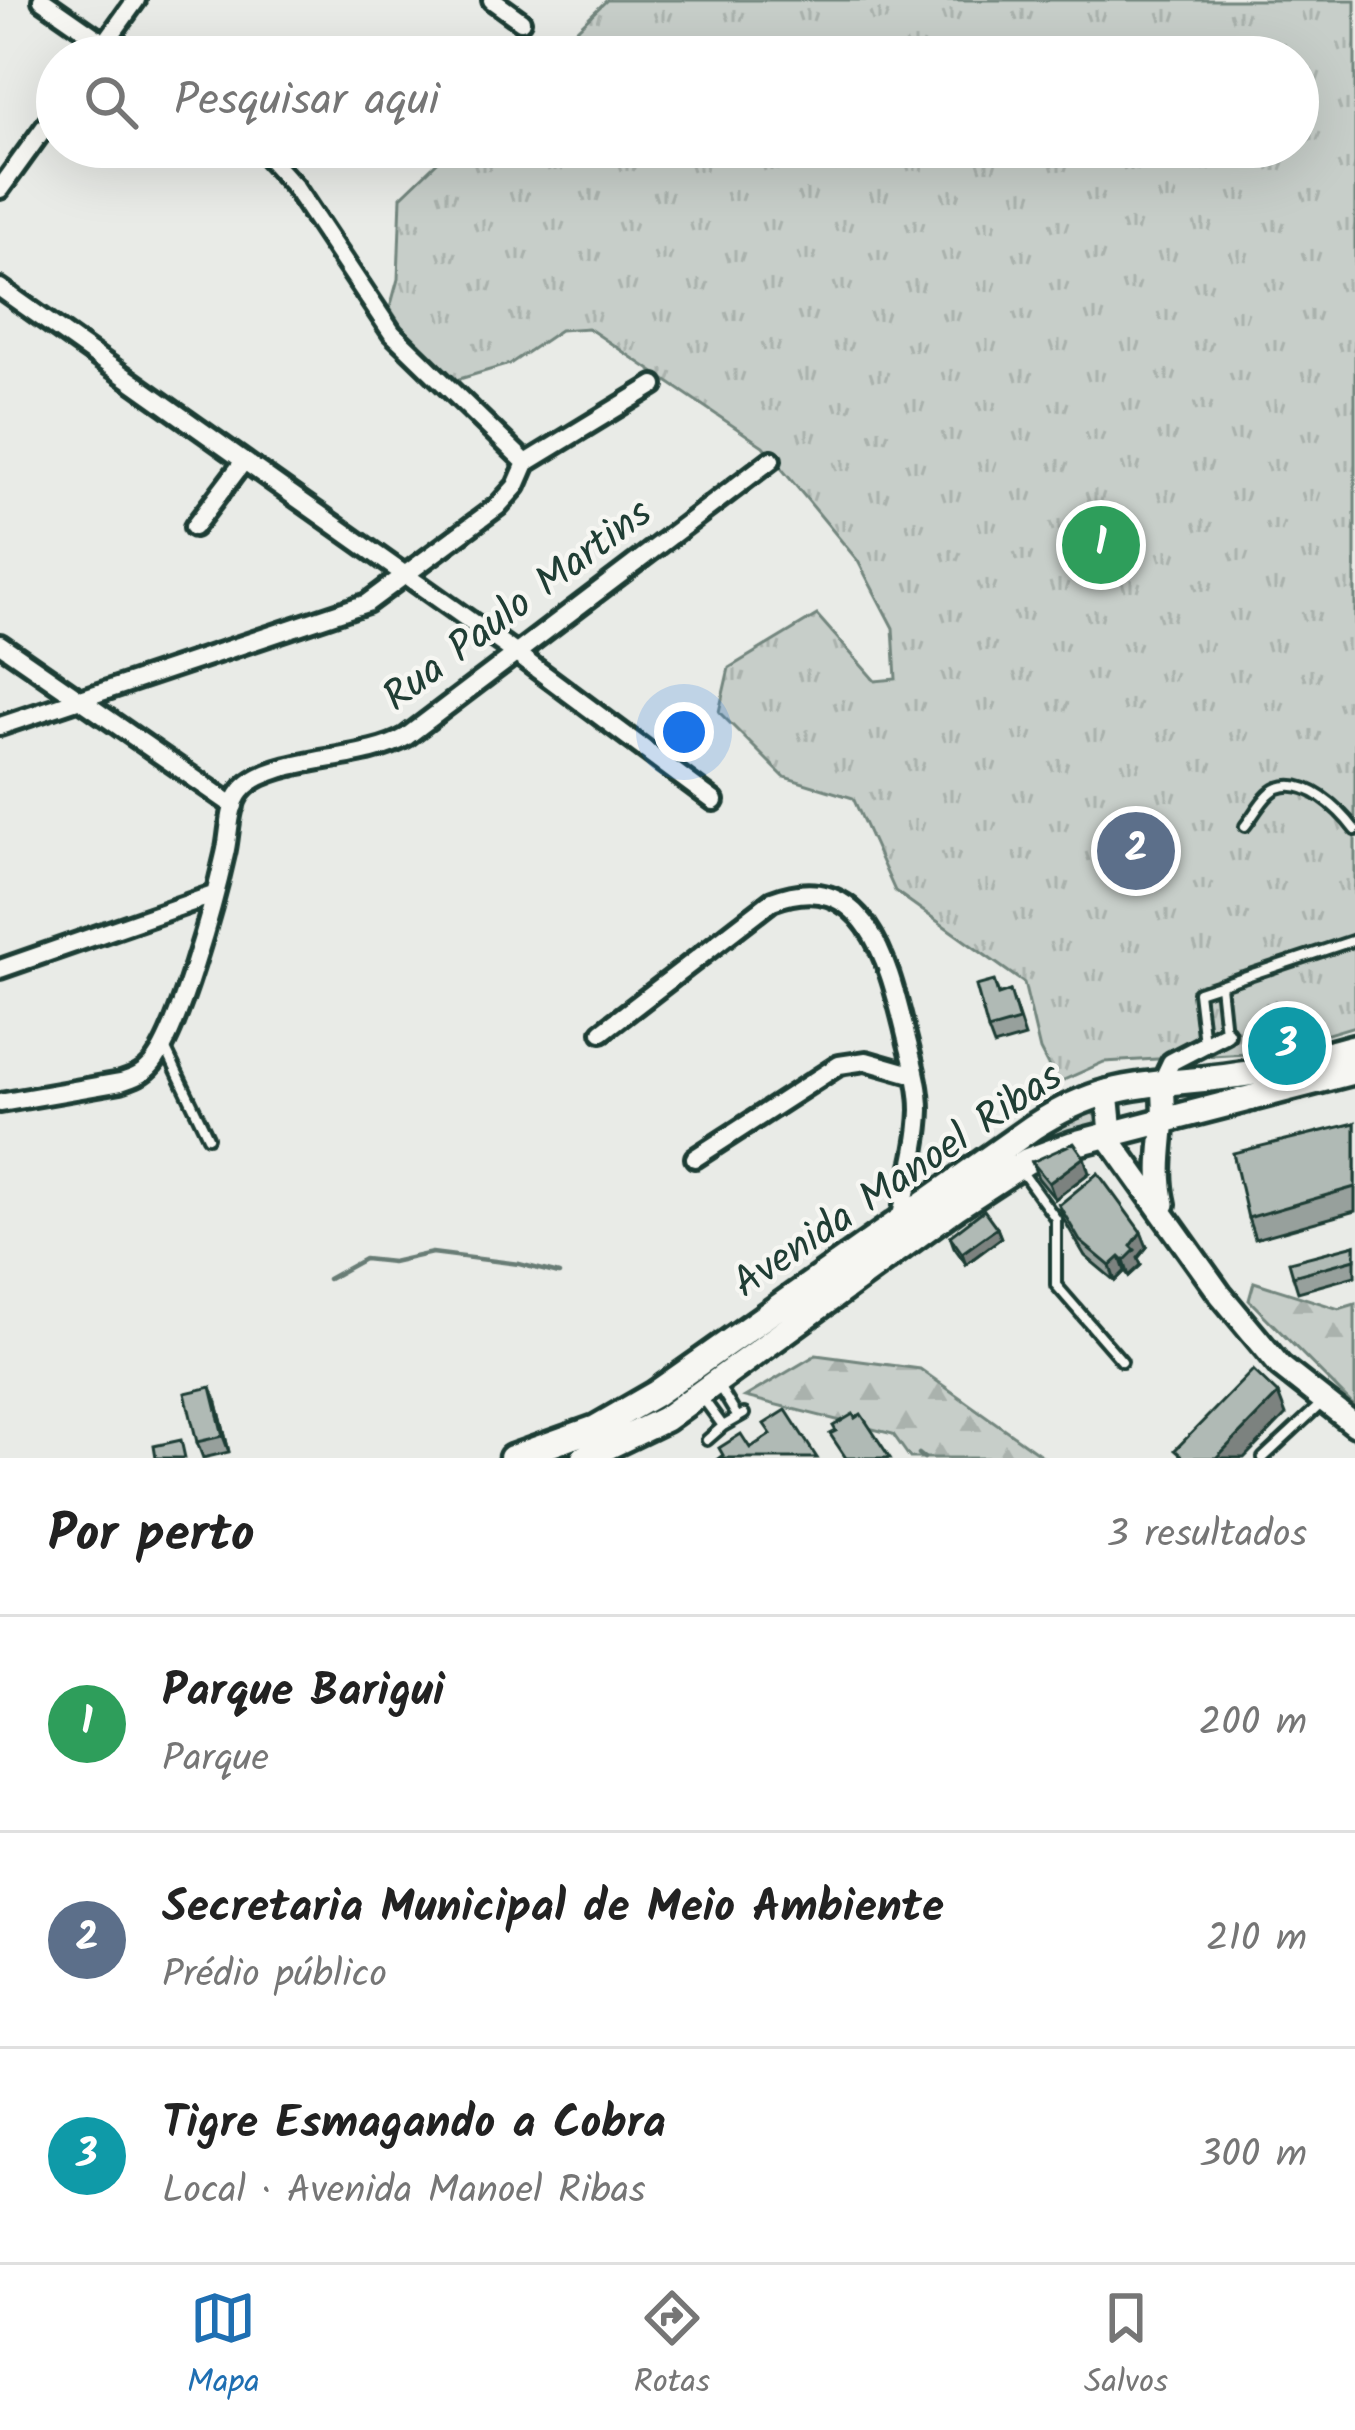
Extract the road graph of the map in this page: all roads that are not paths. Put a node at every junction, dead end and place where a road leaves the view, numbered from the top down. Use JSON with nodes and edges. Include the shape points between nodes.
{"nodes":[{"id":1,"x":42,"y":0,"type":"edge"},
{"id":2,"x":136,"y":0,"type":"edge"},
{"id":3,"x":492,"y":0,"type":"edge"},
{"id":4,"x":521,"y":21,"type":"dead end"},
{"id":5,"x":83,"y":36,"type":"edge"},
{"id":6,"x":111,"y":36,"type":"edge"},
{"id":7,"x":36,"y":139,"type":"edge"},
{"id":8,"x":277,"y":168,"type":"edge"},
{"id":9,"x":0,"y":189,"type":"edge"},
{"id":10,"x":0,"y":288,"type":"edge"},
{"id":11,"x":654,"y":385,"type":"dead end"},
{"id":12,"x":771,"y":460,"type":"dead end"},
{"id":13,"x":244,"y":461,"type":"junction"},
{"id":14,"x":526,"y":463,"type":"junction"},
{"id":15,"x":194,"y":527,"type":"dead end"},
{"id":16,"x":405,"y":575,"type":"junction"},
{"id":17,"x":0,"y":644,"type":"edge"},
{"id":18,"x":514,"y":652,"type":"junction"},
{"id":19,"x":80,"y":699,"type":"junction"},
{"id":20,"x":0,"y":726,"type":"edge"},
{"id":21,"x":714,"y":801,"type":"dead end"},
{"id":22,"x":234,"y":806,"type":"junction"},
{"id":23,"x":1245,"y":826,"type":"dead end"},
{"id":24,"x":1355,"y":830,"type":"edge"},
{"id":25,"x":213,"y":895,"type":"junction"},
{"id":26,"x":1355,"y":940,"type":"edge"},
{"id":27,"x":0,"y":969,"type":"edge"},
{"id":28,"x":1220,"y":986,"type":"junction"},
{"id":29,"x":602,"y":1032,"type":"dead end"},
{"id":30,"x":1225,"y":1034,"type":"joint"},
{"id":31,"x":1204,"y":1044,"type":"junction"},
{"id":32,"x":164,"y":1046,"type":"junction"},
{"id":33,"x":1355,"y":1047,"type":"edge"},
{"id":34,"x":1355,"y":1071,"type":"edge"},
{"id":35,"x":915,"y":1075,"type":"junction"},
{"id":36,"x":1162,"y":1081,"type":"junction"},
{"id":37,"x":1107,"y":1091,"type":"junction"},
{"id":38,"x":0,"y":1103,"type":"edge"},
{"id":39,"x":1163,"y":1120,"type":"junction"},
{"id":40,"x":1108,"y":1135,"type":"junction"},
{"id":41,"x":208,"y":1137,"type":"dead end"},
{"id":42,"x":694,"y":1158,"type":"dead end"},
{"id":43,"x":977,"y":1167,"type":"junction"},
{"id":44,"x":1017,"y":1167,"type":"junction"},
{"id":45,"x":955,"y":1208,"type":"junction"},
{"id":46,"x":1167,"y":1216,"type":"junction"},
{"id":47,"x":900,"y":1221,"type":"junction"},
{"id":48,"x":882,"y":1261,"type":"junction"},
{"id":49,"x":1122,"y":1361,"type":"dead end"},
{"id":50,"x":708,"y":1388,"type":"junction"},
{"id":51,"x":1322,"y":1403,"type":"junction"},
{"id":52,"x":1355,"y":1425,"type":"edge"},
{"id":53,"x":723,"y":1426,"type":"junction"},
{"id":54,"x":707,"y":1440,"type":"dead end"},
{"id":55,"x":535,"y":1454,"type":"edge"},
{"id":56,"x":512,"y":1458,"type":"edge"},
{"id":57,"x":584,"y":1458,"type":"edge"},
{"id":58,"x":1263,"y":1458,"type":"edge"}],
"edges":[{"from":1,"to":5,"type":"street"},
{"from":2,"to":6,"type":"street"},
{"from":3,"to":4,"type":"street"},
{"from":7,"to":9,"type":"street"},
{"from":8,"to":14,"type":"street","via":[[392,333]]},
{"from":10,"to":13,"type":"street"},
{"from":11,"to":14,"type":"street"},
{"from":12,"to":18,"type":"street","name":"Rua Paulo Martins"},
{"from":13,"to":15,"type":"street"},
{"from":13,"to":16,"type":"street"},
{"from":14,"to":16,"type":"street","via":[[498,506]]},
{"from":16,"to":18,"type":"street"},
{"from":16,"to":19,"type":"street","via":[[355,608]]},
{"from":17,"to":19,"type":"street"},
{"from":18,"to":21,"type":"street"},
{"from":18,"to":22,"type":"street","name":"Rua Paulo Martins","via":[[392,745],[260,776]]},
{"from":19,"to":20,"type":"street"},
{"from":19,"to":22,"type":"street"},
{"from":22,"to":25,"type":"street"},
{"from":23,"to":24,"type":"lane","via":[[1274,789],[1286,786],[1318,794]]},
{"from":25,"to":27,"type":"street"},
{"from":25,"to":32,"type":"street"},
{"from":26,"to":28,"type":"lane"},
{"from":28,"to":30,"type":"lane"},
{"from":28,"to":31,"type":"lane","via":[[1198,992]]},
{"from":29,"to":35,"type":"street","via":[[772,901],[824,896],[879,942]]},
{"from":30,"to":31,"type":"street"},
{"from":31,"to":36,"type":"street","via":[[1172,1062]]},
{"from":32,"to":38,"type":"street","via":[[134,1078]]},
{"from":32,"to":41,"type":"lane"},
{"from":33,"to":36,"type":"main road","name":"Avenida Manoel Ribas","via":[[1240,1075]]},
{"from":34,"to":39,"type":"main road","name":"Avenida Manoel Ribas"},
{"from":35,"to":42,"type":"street","via":[[866,1061],[839,1065]]},
{"from":35,"to":47,"type":"street","via":[[920,1111]]},
{"from":36,"to":37,"type":"main road","name":"Avenida Manoel Ribas"},
{"from":36,"to":39,"type":"street"},
{"from":37,"to":40,"type":"street"},
{"from":37,"to":43,"type":"main road","name":"Avenida Manoel Ribas","via":[[1052,1115]]},
{"from":39,"to":40,"type":"main road","name":"Avenida Manoel Ribas"},
{"from":39,"to":46,"type":"street","via":[[1158,1164]]},
{"from":40,"to":44,"type":"main road","name":"Avenida Manoel Ribas"},
{"from":40,"to":46,"type":"street"},
{"from":43,"to":45,"type":"main road","via":[[954,1189]]},
{"from":43,"to":47,"type":"main road","name":"Avenida Manoel Ribas"},
{"from":44,"to":45,"type":"main road","name":"Avenida Manoel Ribas"},
{"from":44,"to":49,"type":"lane","via":[[1056,1219],[1056,1285]]},
{"from":45,"to":48,"type":"main road","name":"Avenida Manoel Ribas"},
{"from":46,"to":51,"type":"street","via":[[1257,1342]]},
{"from":47,"to":48,"type":"main road"},
{"from":47,"to":55,"type":"main road","name":"Avenida Manoel Ribas","via":[[655,1394]]},
{"from":48,"to":50,"type":"main road","name":"Avenida Manoel Ribas"},
{"from":50,"to":53,"type":"lane"},
{"from":50,"to":53,"type":"lane","via":[[740,1415]]},
{"from":50,"to":57,"type":"main road","name":"Avenida Manoel Ribas"},
{"from":51,"to":52,"type":"street"},
{"from":51,"to":58,"type":"lane"},
{"from":53,"to":54,"type":"lane"},
{"from":55,"to":56,"type":"main road","name":"Avenida Manoel Ribas"}]}
